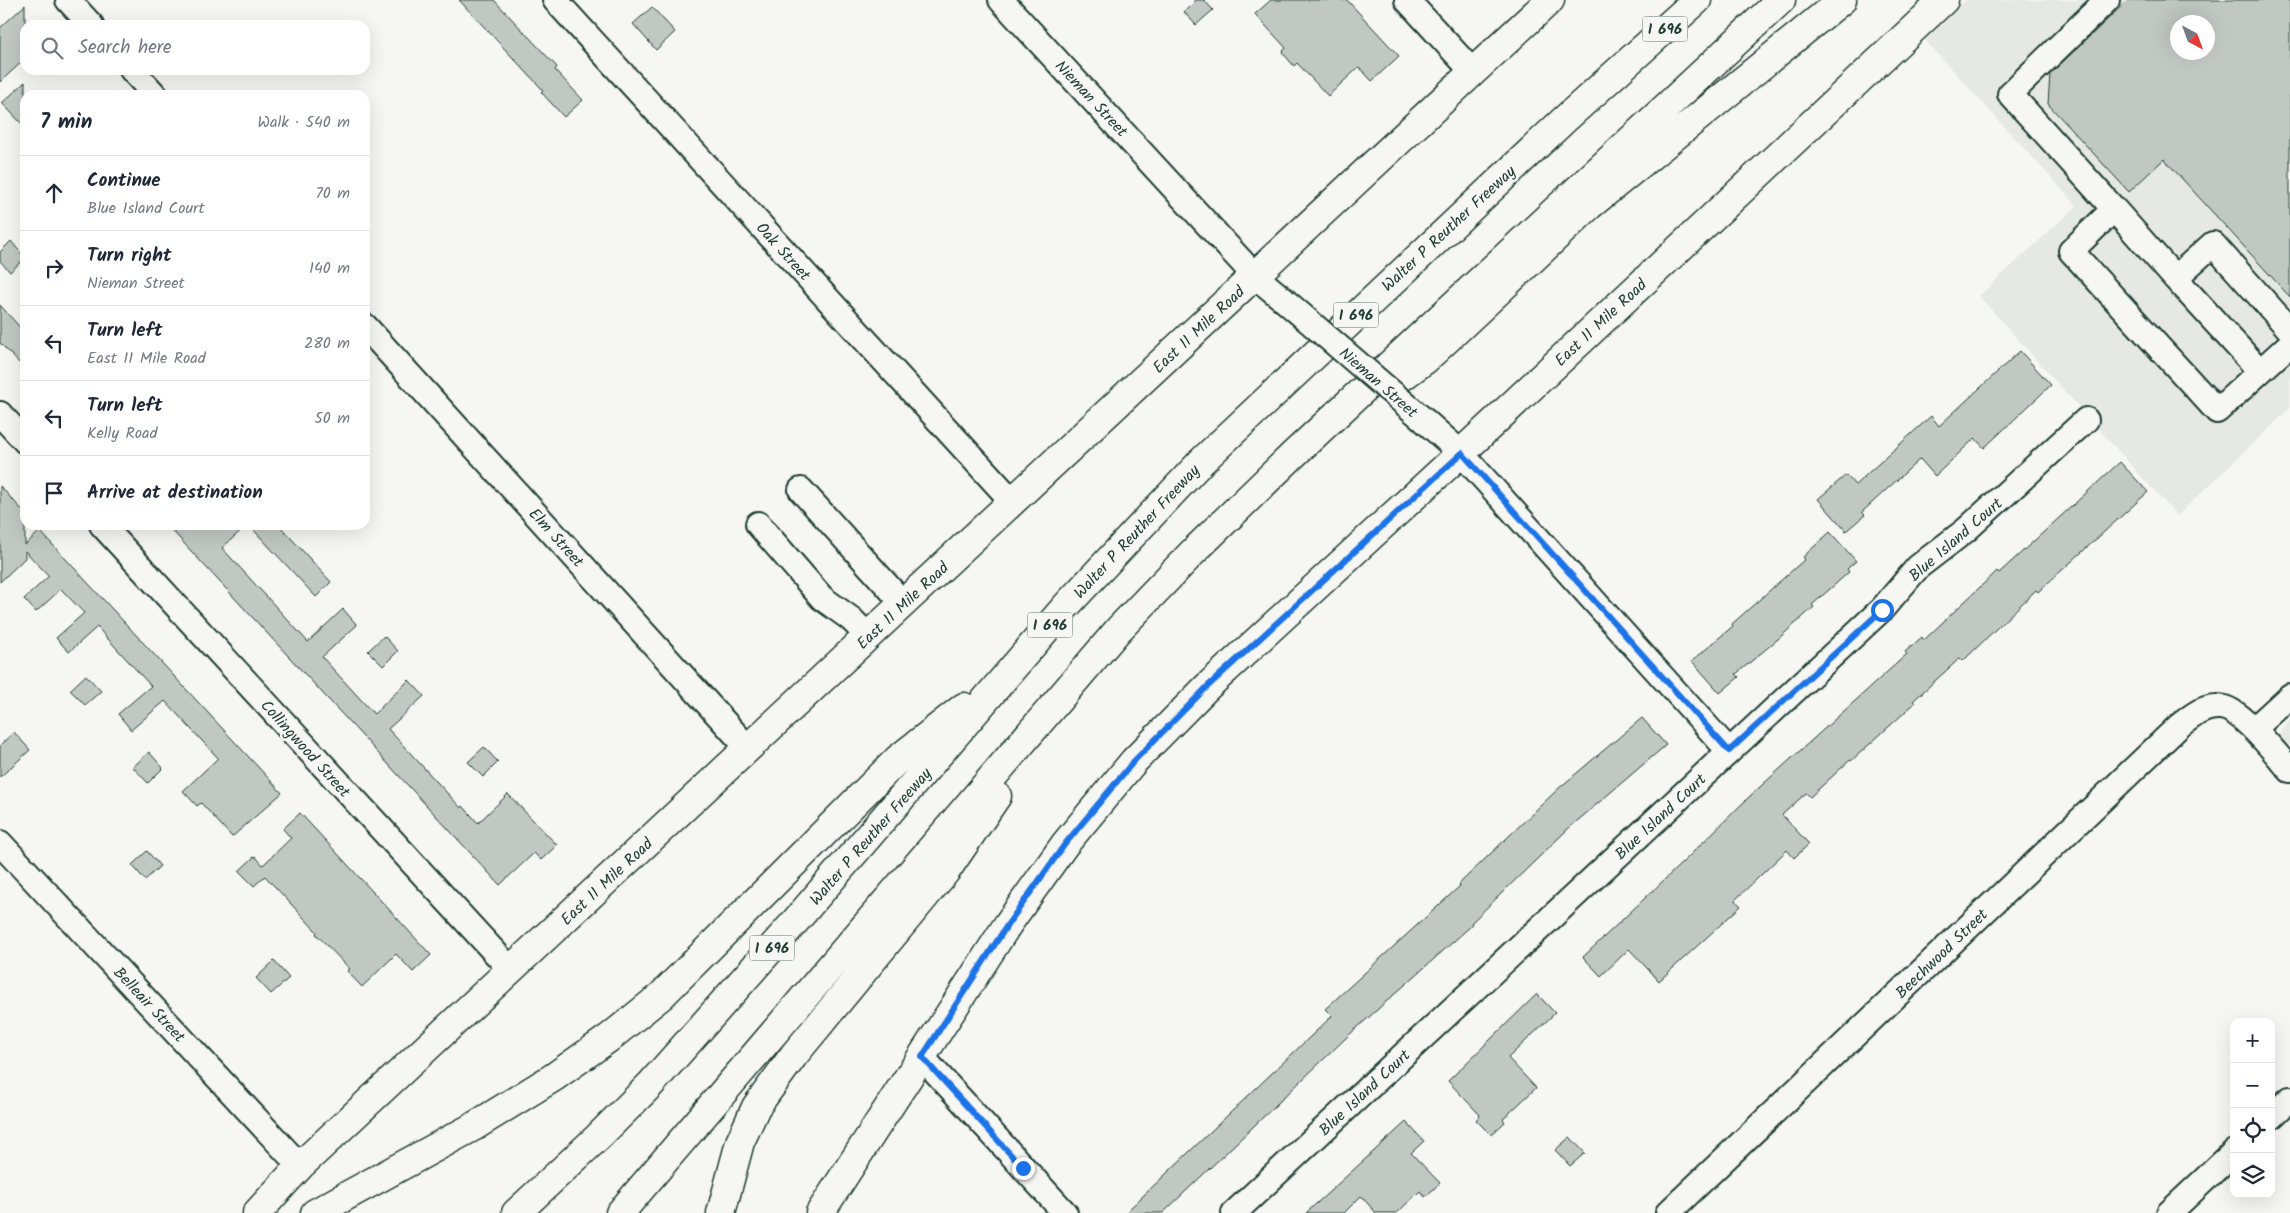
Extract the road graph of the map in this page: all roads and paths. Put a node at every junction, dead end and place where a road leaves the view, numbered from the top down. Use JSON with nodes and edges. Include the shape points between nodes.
{"nodes":[{"id":1,"x":68,"y":0,"type":"edge"},
{"id":2,"x":555,"y":0,"type":"edge"},
{"id":3,"x":1001,"y":0,"type":"edge"},
{"id":4,"x":1407,"y":0,"type":"edge"},
{"id":5,"x":1550,"y":0,"type":"edge"},
{"id":6,"x":1678,"y":0,"type":"edge"},
{"id":7,"x":1697,"y":0,"type":"edge"},
{"id":8,"x":1781,"y":0,"type":"edge"},
{"id":9,"x":1842,"y":0,"type":"edge"},
{"id":10,"x":1944,"y":0,"type":"edge"},
{"id":11,"x":2107,"y":0,"type":"edge"},
{"id":12,"x":86,"y":20,"type":"edge"},
{"id":13,"x":1633,"y":58,"type":"junction"},
{"id":14,"x":1473,"y":72,"type":"junction"},
{"id":15,"x":137,"y":75,"type":"edge"},
{"id":16,"x":150,"y":90,"type":"edge"},
{"id":17,"x":2114,"y":209,"type":"junction"},
{"id":18,"x":1255,"y":276,"type":"junction"},
{"id":19,"x":2175,"y":278,"type":"junction"},
{"id":20,"x":2290,"y":330,"type":"edge"},
{"id":21,"x":370,"y":332,"type":"edge"},
{"id":22,"x":2290,"y":344,"type":"edge"},
{"id":23,"x":2260,"y":372,"type":"junction"},
{"id":24,"x":0,"y":414,"type":"edge"},
{"id":25,"x":2086,"y":420,"type":"dead end"},
{"id":26,"x":20,"y":436,"type":"edge"},
{"id":27,"x":1462,"y":453,"type":"junction"},
{"id":28,"x":1293,"y":455,"type":"junction"},
{"id":29,"x":801,"y":490,"type":"dead end"},
{"id":30,"x":1013,"y":502,"type":"junction"},
{"id":31,"x":758,"y":524,"type":"dead end"},
{"id":32,"x":107,"y":530,"type":"edge"},
{"id":33,"x":903,"y":603,"type":"junction"},
{"id":34,"x":868,"y":636,"type":"junction"},
{"id":35,"x":1012,"y":668,"type":"junction"},
{"id":36,"x":2290,"y":696,"type":"edge"},
{"id":37,"x":1040,"y":722,"type":"junction"},
{"id":38,"x":2254,"y":729,"type":"junction"},
{"id":39,"x":748,"y":748,"type":"junction"},
{"id":40,"x":1729,"y":751,"type":"junction"},
{"id":41,"x":2290,"y":770,"type":"edge"},
{"id":42,"x":0,"y":843,"type":"edge"},
{"id":43,"x":510,"y":970,"type":"junction"},
{"id":44,"x":922,"y":1057,"type":"junction"},
{"id":45,"x":2290,"y":1099,"type":"edge"},
{"id":46,"x":2275,"y":1112,"type":"edge"},
{"id":47,"x":2233,"y":1153,"type":"edge"},
{"id":48,"x":300,"y":1166,"type":"junction"},
{"id":49,"x":257,"y":1213,"type":"edge"},
{"id":50,"x":315,"y":1213,"type":"edge"},
{"id":51,"x":516,"y":1213,"type":"edge"},
{"id":52,"x":620,"y":1213,"type":"edge"},
{"id":53,"x":721,"y":1213,"type":"edge"},
{"id":54,"x":820,"y":1213,"type":"edge"},
{"id":55,"x":1065,"y":1213,"type":"edge"},
{"id":56,"x":1234,"y":1213,"type":"edge"},
{"id":57,"x":1668,"y":1213,"type":"edge"},
{"id":58,"x":2169,"y":1213,"type":"edge"}],
"edges":[{"from":1,"to":12,"type":"street"},
{"from":2,"to":30,"type":"street","name":"Oak Street"},
{"from":3,"to":18,"type":"street","name":"Nieman Street"},
{"from":4,"to":14,"type":"street"},
{"from":5,"to":14,"type":"main road","name":"East 11 Mile Road"},
{"from":6,"to":13,"type":"main road"},
{"from":7,"to":13,"type":"main road","name":"Walter P Reuther Freeway","number":"I 696"},
{"from":8,"to":28,"type":"main road"},
{"from":9,"to":28,"type":"main road","via":[[1589,206],[1424,360]]},
{"from":10,"to":27,"type":"main road","name":"East 11 Mile Road"},
{"from":11,"to":17,"type":"street","via":[[2010,94]]},
{"from":13,"to":35,"type":"main road","name":"Walter P Reuther Freeway","number":"I 696","via":[[1201,462]]},
{"from":14,"to":18,"type":"main road","name":"East 11 Mile Road"},
{"from":15,"to":16,"type":"street"},
{"from":17,"to":19,"type":"street"},
{"from":17,"to":23,"type":"street","via":[[2071,251],[2217,412]]},
{"from":18,"to":27,"type":"street","name":"Nieman Street","bridge":true},
{"from":18,"to":30,"type":"main road","name":"East 11 Mile Road"},
{"from":19,"to":20,"type":"street","via":[[2213,244]]},
{"from":19,"to":23,"type":"street"},
{"from":21,"to":39,"type":"street","name":"Elm Street"},
{"from":22,"to":23,"type":"street"},
{"from":24,"to":26,"type":"street"},
{"from":25,"to":40,"type":"street","name":"Blue Island Court","via":[[1966,530],[1918,567],[1882,610]]},
{"from":27,"to":40,"type":"street","name":"Nieman Street"},
{"from":27,"to":44,"type":"main road","name":"East 11 Mile Road","via":[[1207,687],[1134,761],[1065,844],[1008,924]]},
{"from":28,"to":37,"type":"main road","via":[[1119,629]]},
{"from":29,"to":33,"type":"street"},
{"from":30,"to":33,"type":"main road","name":"East 11 Mile Road"},
{"from":31,"to":34,"type":"street","via":[[822,598]]},
{"from":32,"to":43,"type":"street","name":"Collingwood Street"},
{"from":33,"to":34,"type":"main road","name":"East 11 Mile Road"},
{"from":34,"to":39,"type":"main road","name":"East 11 Mile Road"},
{"from":35,"to":50,"type":"main road","via":[[898,759],[661,996],[609,1038],[554,1077],[473,1127]]},
{"from":35,"to":51,"type":"main road","name":"Walter P Reuther Freeway","number":"I 696","via":[[800,917],[650,1085]]},
{"from":36,"to":38,"type":"street"},
{"from":37,"to":52,"type":"main road"},
{"from":37,"to":53,"type":"main road","via":[[1004,786],[946,871],[794,1055],[756,1107],[740,1142]]},
{"from":38,"to":41,"type":"street"},
{"from":38,"to":57,"type":"street","name":"Beechwood Street","via":[[2221,706],[2202,710],[2179,726]]},
{"from":39,"to":43,"type":"main road","name":"East 11 Mile Road"},
{"from":40,"to":56,"type":"street","name":"Blue Island Court"},
{"from":42,"to":48,"type":"street","name":"Belleair Street"},
{"from":43,"to":48,"type":"main road","name":"East 11 Mile Road"},
{"from":44,"to":54,"type":"main road","name":"East 11 Mile Road"},
{"from":44,"to":55,"type":"street"},
{"from":45,"to":46,"type":"street"},
{"from":47,"to":58,"type":"street"},
{"from":48,"to":49,"type":"main road","name":"East 11 Mile Road"}]}
